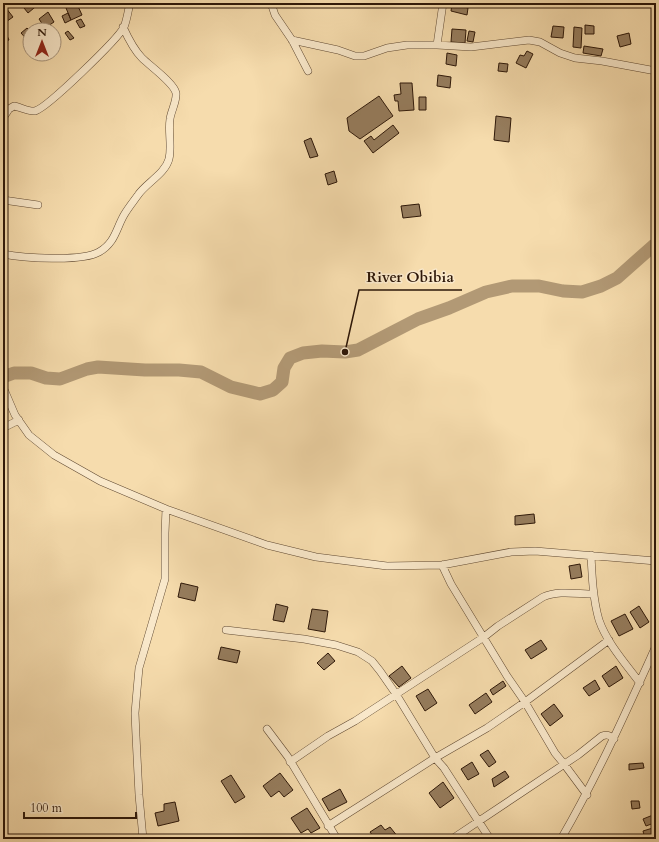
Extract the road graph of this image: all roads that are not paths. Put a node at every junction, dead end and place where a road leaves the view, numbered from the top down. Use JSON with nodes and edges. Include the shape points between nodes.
{"nodes":[{"id":1,"x":7,"y":3,"type":"edge"},
{"id":2,"x":130,"y":3,"type":"edge"},
{"id":3,"x":271,"y":3,"type":"edge"},
{"id":4,"x":443,"y":3,"type":"edge"},
{"id":5,"x":3,"y":6,"type":"edge"},
{"id":6,"x":123,"y":27,"type":"junction"},
{"id":7,"x":292,"y":40,"type":"junction"},
{"id":8,"x":437,"y":45,"type":"junction"},
{"id":9,"x":308,"y":70,"type":"dead end"},
{"id":10,"x":656,"y":71,"type":"edge"},
{"id":11,"x":3,"y":118,"type":"edge"},
{"id":12,"x":3,"y":200,"type":"edge"},
{"id":13,"x":38,"y":205,"type":"dead end"},
{"id":14,"x":3,"y":254,"type":"edge"},
{"id":15,"x":3,"y":387,"type":"edge"},
{"id":16,"x":19,"y":420,"type":"junction"},
{"id":17,"x":3,"y":428,"type":"edge"},
{"id":18,"x":166,"y":508,"type":"junction"},
{"id":19,"x":591,"y":555,"type":"junction"},
{"id":20,"x":656,"y":561,"type":"edge"},
{"id":21,"x":442,"y":565,"type":"junction"},
{"id":22,"x":594,"y":594,"type":"junction"},
{"id":23,"x":226,"y":630,"type":"dead end"},
{"id":24,"x":484,"y":637,"type":"junction"},
{"id":25,"x":609,"y":640,"type":"junction"},
{"id":26,"x":656,"y":646,"type":"edge"},
{"id":27,"x":640,"y":683,"type":"junction"},
{"id":28,"x":396,"y":694,"type":"junction"},
{"id":29,"x":525,"y":702,"type":"junction"},
{"id":30,"x":267,"y":730,"type":"dead end"},
{"id":31,"x":614,"y":739,"type":"junction"},
{"id":32,"x":436,"y":758,"type":"junction"},
{"id":33,"x":290,"y":762,"type":"junction"},
{"id":34,"x":564,"y":764,"type":"junction"},
{"id":35,"x":587,"y":794,"type":"junction"},
{"id":36,"x":478,"y":820,"type":"junction"},
{"id":37,"x":328,"y":826,"type":"junction"},
{"id":38,"x":143,"y":839,"type":"edge"},
{"id":39,"x":337,"y":839,"type":"edge"},
{"id":40,"x":452,"y":839,"type":"edge"},
{"id":41,"x":490,"y":839,"type":"edge"},
{"id":42,"x":561,"y":839,"type":"edge"}],
"edges":[{"from":1,"to":5,"type":"street"},
{"from":2,"to":6,"type":"street"},
{"from":3,"to":7,"type":"street","via":[[275,15]]},
{"from":4,"to":8,"type":"street"},
{"from":6,"to":11,"type":"street","via":[[115,39],[51,99],[36,110],[30,111],[14,106]]},
{"from":6,"to":14,"type":"street","via":[[142,57],[176,91],[169,121],[169,159],[162,171],[139,194],[124,216],[116,235],[99,252],[80,257],[43,259]]},
{"from":7,"to":8,"type":"street","via":[[355,56],[407,45]]},
{"from":7,"to":9,"type":"street"},
{"from":8,"to":10,"type":"street","via":[[470,47],[529,40],[540,42],[575,58]]},
{"from":12,"to":13,"type":"street"},
{"from":15,"to":16,"type":"street"},
{"from":16,"to":17,"type":"street"},
{"from":16,"to":18,"type":"street","via":[[29,435],[54,455],[100,481]]},
{"from":18,"to":21,"type":"street","via":[[267,545],[316,557],[387,566]]},
{"from":18,"to":38,"type":"street","via":[[166,579],[139,668],[135,713]]},
{"from":19,"to":20,"type":"street"},
{"from":19,"to":21,"type":"street","via":[[511,552]]},
{"from":19,"to":22,"type":"street"},
{"from":21,"to":24,"type":"street"},
{"from":22,"to":24,"type":"street","via":[[550,594]]},
{"from":22,"to":25,"type":"street","via":[[599,620]]},
{"from":23,"to":28,"type":"street","via":[[304,639],[358,652],[372,661]]},
{"from":24,"to":28,"type":"street"},
{"from":24,"to":29,"type":"street"},
{"from":25,"to":27,"type":"street"},
{"from":25,"to":29,"type":"street"},
{"from":26,"to":27,"type":"street"},
{"from":27,"to":31,"type":"street"},
{"from":28,"to":32,"type":"street"},
{"from":28,"to":33,"type":"street"},
{"from":29,"to":32,"type":"street"},
{"from":29,"to":34,"type":"street","via":[[554,753]]},
{"from":30,"to":33,"type":"street"},
{"from":31,"to":34,"type":"street","via":[[602,736]]},
{"from":31,"to":35,"type":"street"},
{"from":32,"to":36,"type":"street"},
{"from":32,"to":37,"type":"street"},
{"from":33,"to":37,"type":"street"},
{"from":34,"to":35,"type":"street"},
{"from":34,"to":36,"type":"street"},
{"from":35,"to":42,"type":"street"},
{"from":36,"to":40,"type":"street"},
{"from":36,"to":41,"type":"street"},
{"from":37,"to":39,"type":"street"}]}
